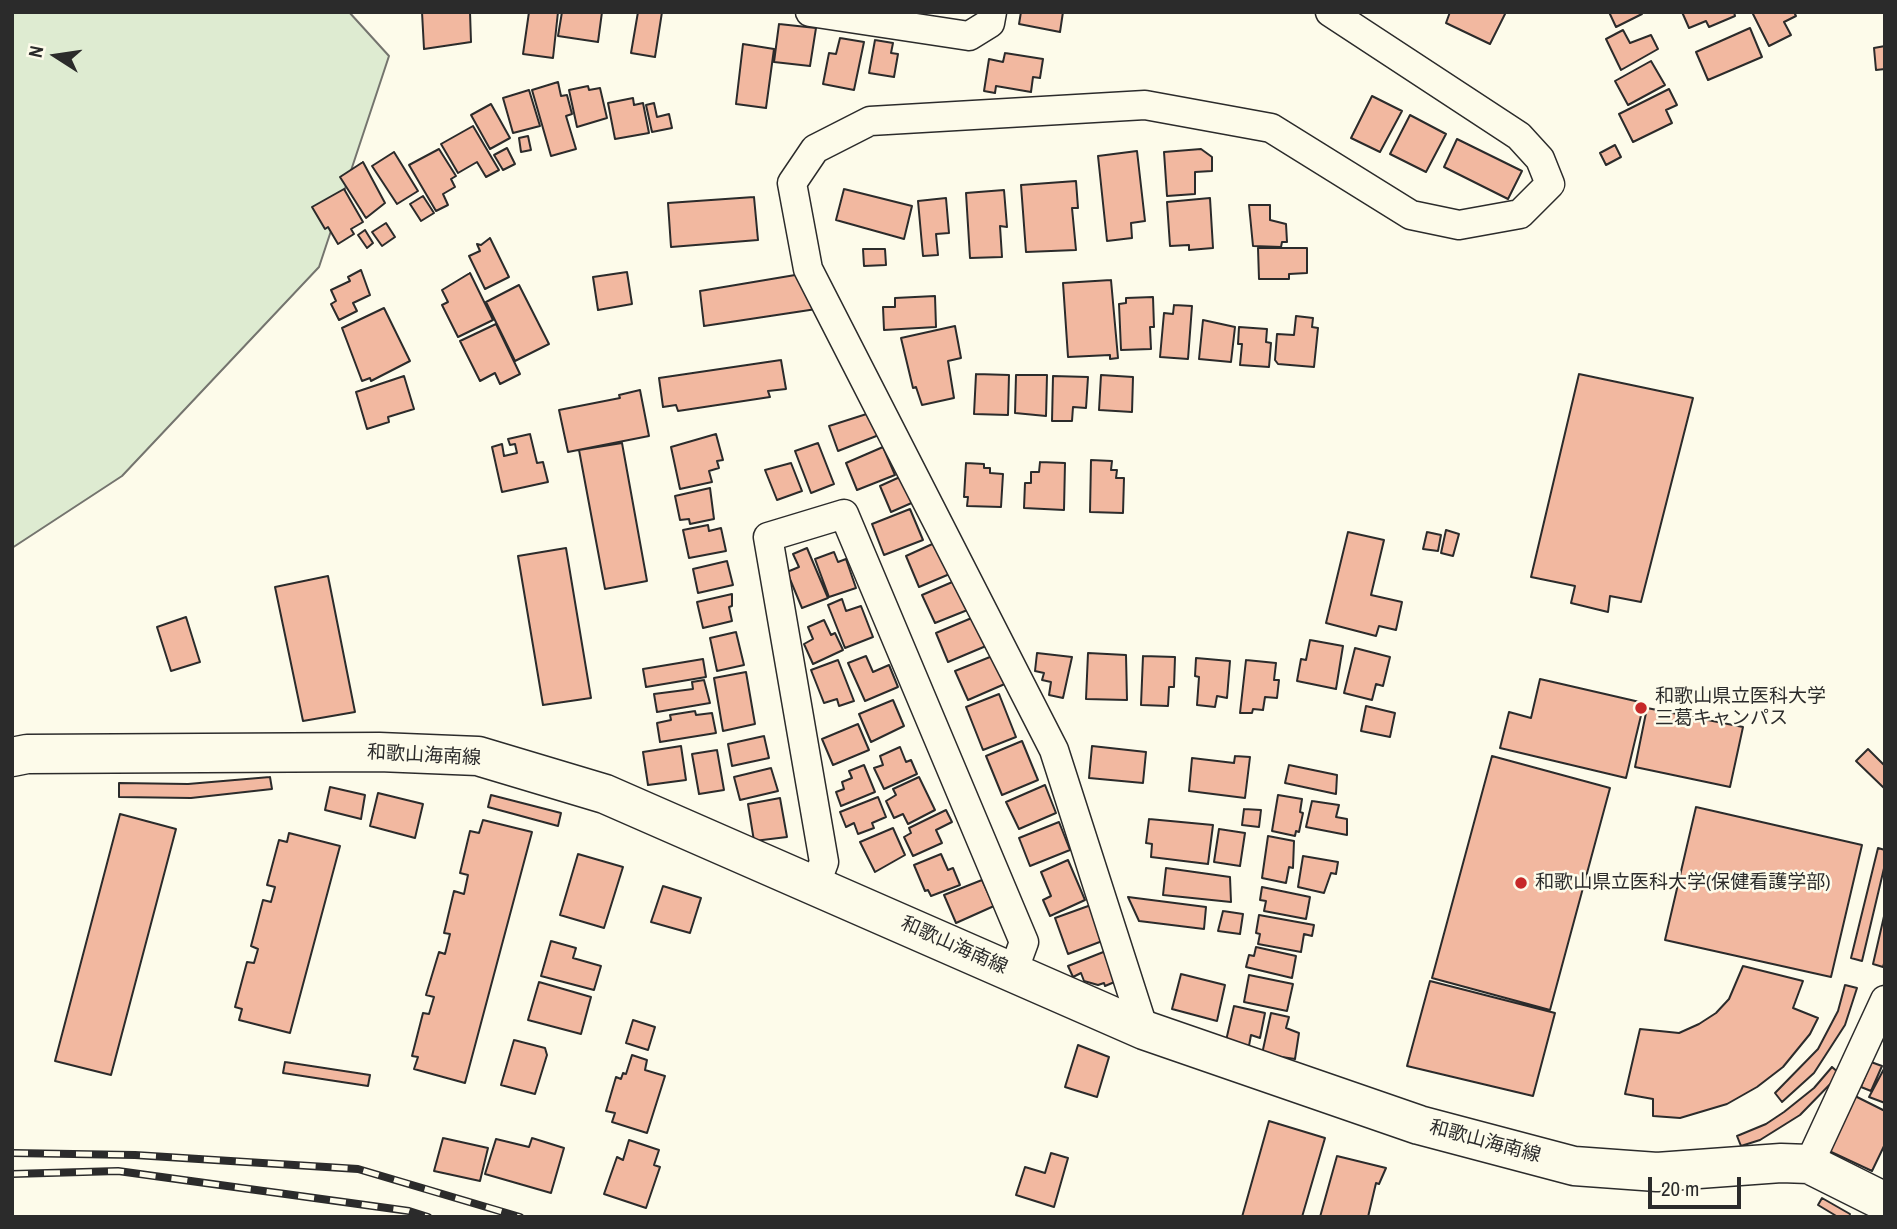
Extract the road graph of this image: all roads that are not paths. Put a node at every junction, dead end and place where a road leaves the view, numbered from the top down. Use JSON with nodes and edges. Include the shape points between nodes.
{"nodes":[{"id":1,"x":810,"y":12,"type":"edge"},
{"id":2,"x":992,"y":12,"type":"edge"},
{"id":3,"x":1330,"y":12,"type":"edge"},
{"id":4,"x":12,"y":757,"type":"edge"},
{"id":5,"x":815,"y":886,"type":"junction"},
{"id":6,"x":1013,"y":972,"type":"junction"},
{"id":7,"x":1885,"y":1000,"type":"edge"},
{"id":8,"x":1144,"y":1030,"type":"junction"},
{"id":9,"x":1809,"y":1164,"type":"junction"},
{"id":10,"x":1885,"y":1202,"type":"edge"}],
"edges":[{"from":1,"to":2,"type":"street","via":[[969,36],[990,23]]},
{"from":3,"to":8,"type":"street","via":[[1519,136],[1541,159],[1550,184],[1520,214],[1459,225],[1411,215],[1272,128],[1146,105],[870,121],[814,149],[792,183],[808,269],[1054,750]]},
{"from":4,"to":5,"type":"main road","name":"和歌山海南線","via":[[379,752],[478,756],[605,794]]},
{"from":5,"to":6,"type":"main road","name":"和歌山海南線"},
{"from":5,"to":6,"type":"street","via":[[824,863],[768,537],[844,514],[1024,942]]},
{"from":6,"to":8,"type":"main road","name":"和歌山海南線"},
{"from":7,"to":9,"type":"street"},
{"from":8,"to":9,"type":"main road","name":"和歌山海南線","via":[[1419,1125],[1574,1166],[1657,1172]]},
{"from":9,"to":10,"type":"main road","name":"和歌山海南線"}]}
